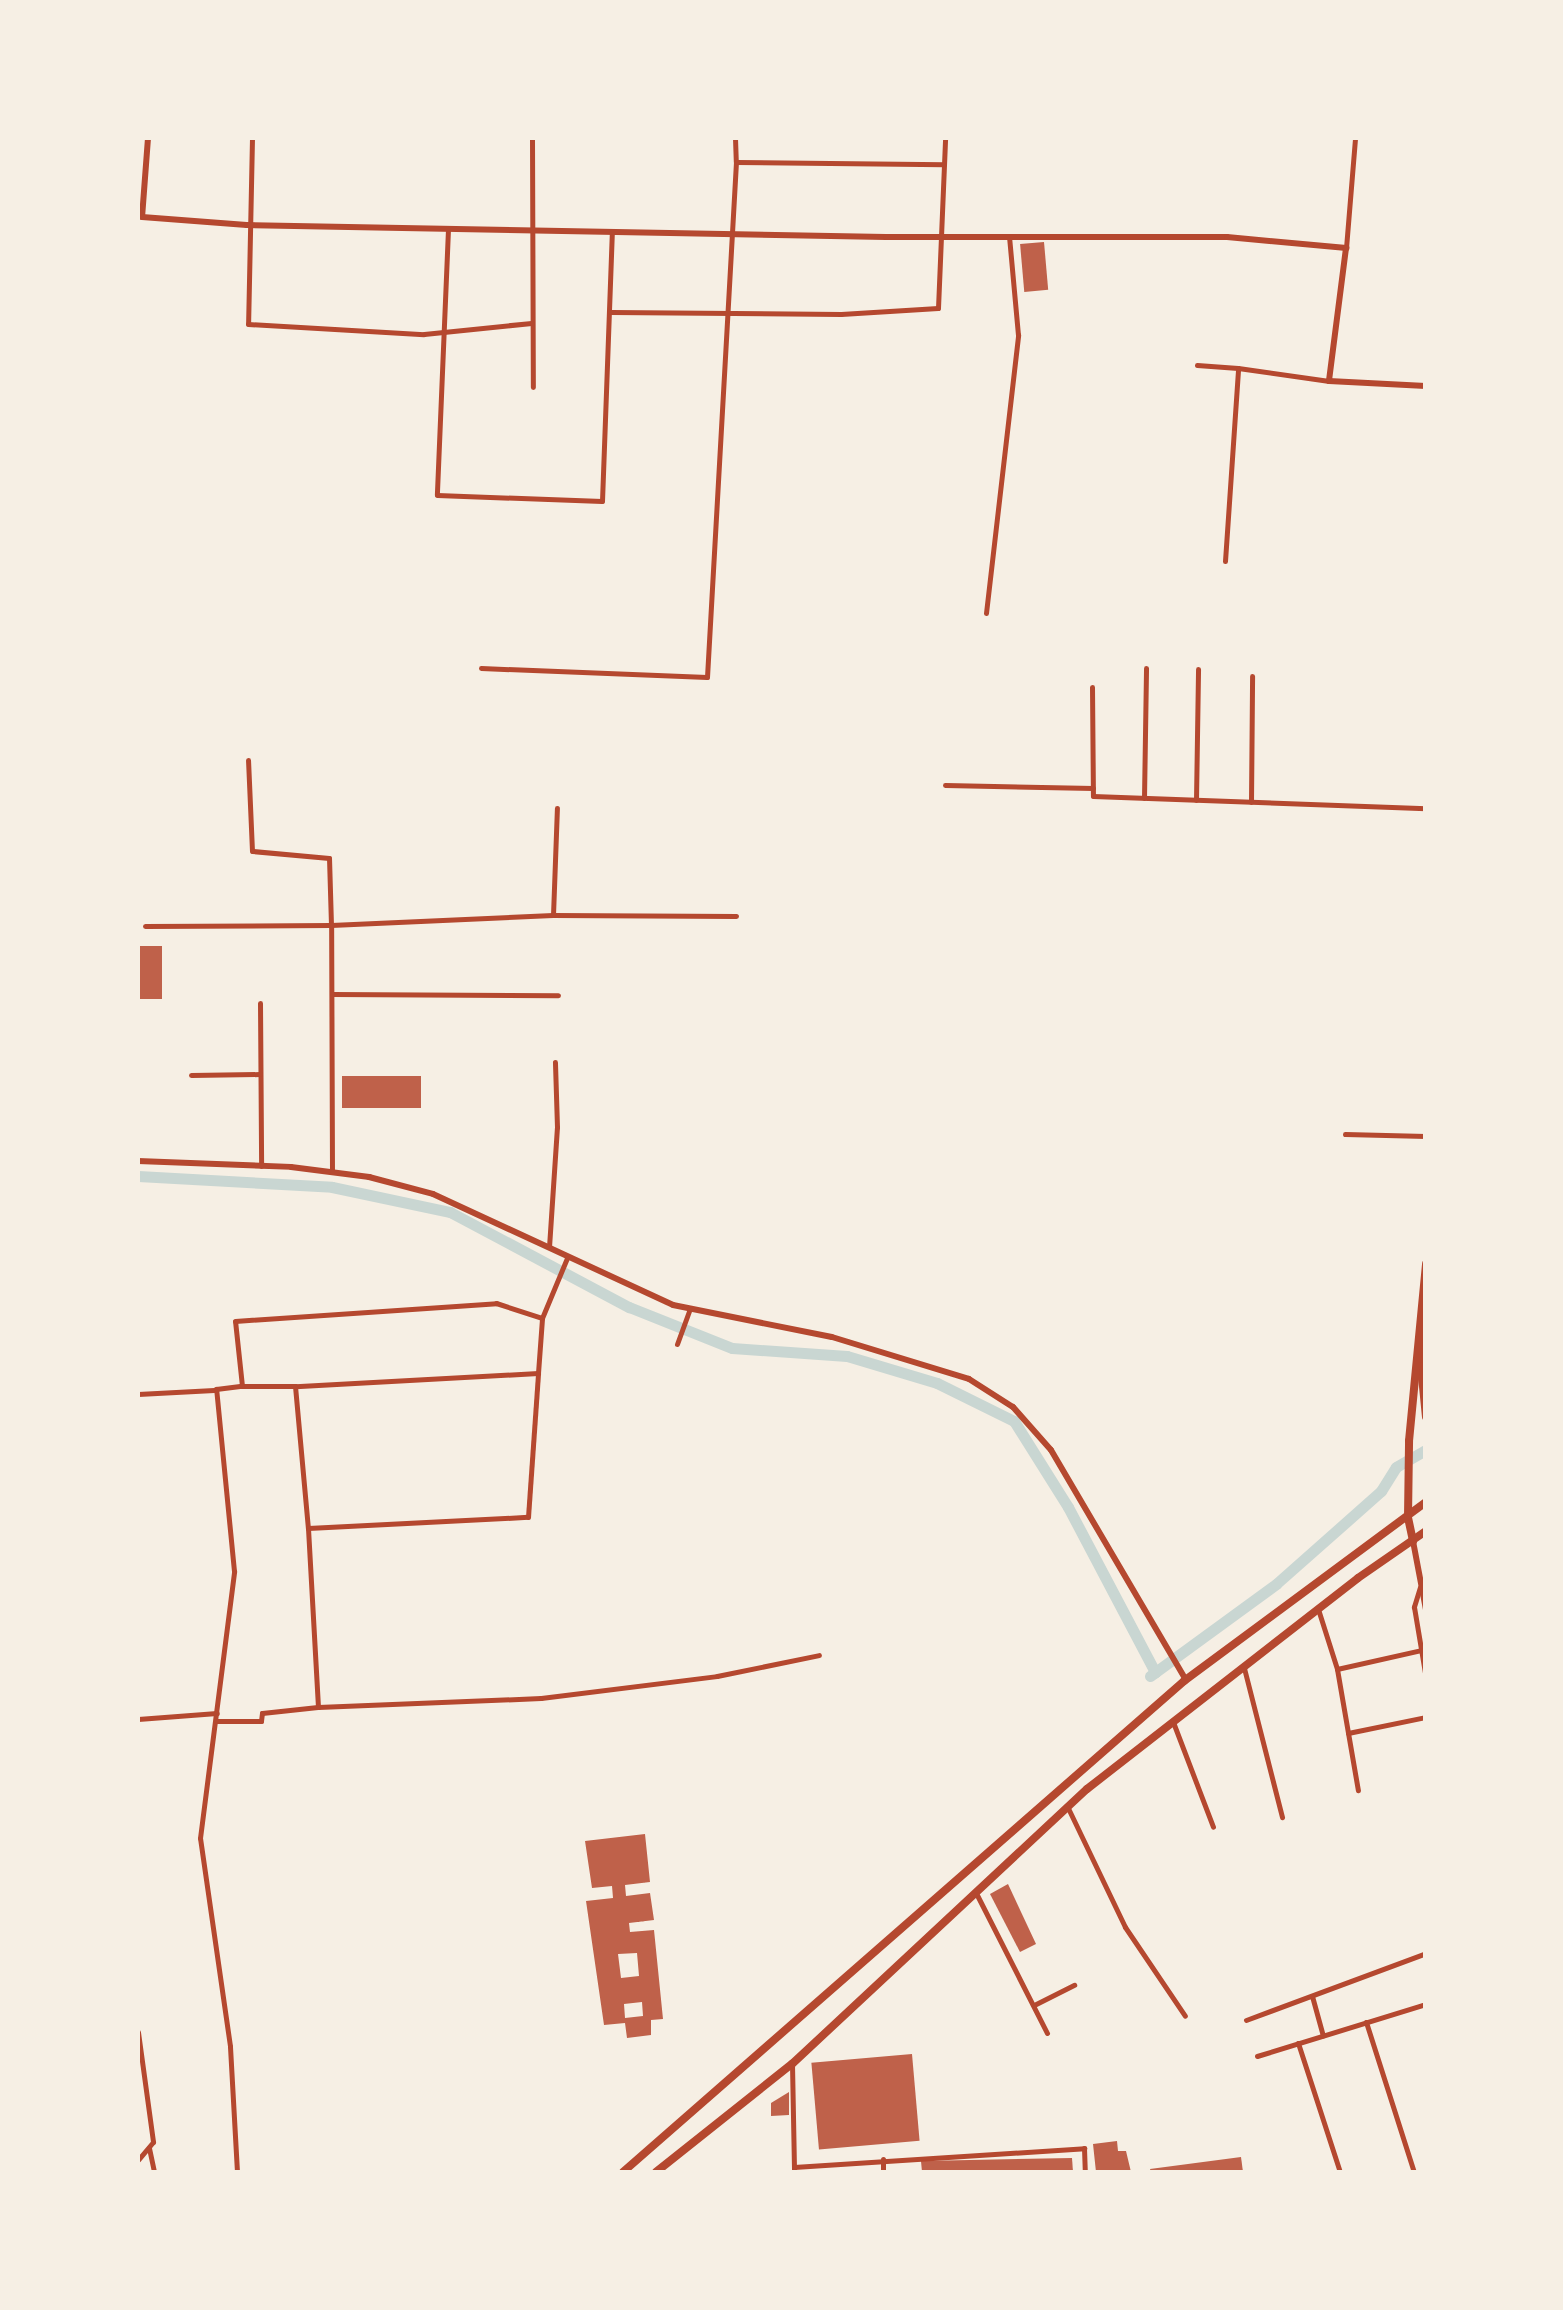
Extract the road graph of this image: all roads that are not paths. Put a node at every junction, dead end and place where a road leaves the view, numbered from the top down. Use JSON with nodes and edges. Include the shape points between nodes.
{"nodes":[{"id":1,"x":148,"y":138,"type":"edge"},
{"id":2,"x":252,"y":138,"type":"edge"},
{"id":3,"x":532,"y":138,"type":"edge"},
{"id":4,"x":735,"y":138,"type":"edge"},
{"id":5,"x":945,"y":138,"type":"edge"},
{"id":6,"x":1355,"y":138,"type":"edge"},
{"id":7,"x":736,"y":162,"type":"junction"},
{"id":8,"x":944,"y":164,"type":"junction"},
{"id":9,"x":140,"y":217,"type":"edge"},
{"id":10,"x":248,"y":226,"type":"junction"},
{"id":11,"x":448,"y":229,"type":"junction"},
{"id":12,"x":532,"y":230,"type":"junction"},
{"id":13,"x":612,"y":231,"type":"junction"},
{"id":14,"x":735,"y":234,"type":"junction"},
{"id":15,"x":942,"y":236,"type":"junction"},
{"id":16,"x":1009,"y":236,"type":"junction"},
{"id":17,"x":1346,"y":248,"type":"junction"},
{"id":18,"x":611,"y":312,"type":"junction"},
{"id":19,"x":729,"y":312,"type":"junction"},
{"id":20,"x":530,"y":323,"type":"junction"},
{"id":21,"x":446,"y":333,"type":"junction"},
{"id":22,"x":1197,"y":365,"type":"dead end"},
{"id":23,"x":1238,"y":368,"type":"junction"},
{"id":24,"x":1329,"y":381,"type":"junction"},
{"id":25,"x":1426,"y":386,"type":"edge"},
{"id":26,"x":533,"y":388,"type":"dead end"},
{"id":27,"x":1224,"y":562,"type":"dead end"},
{"id":28,"x":986,"y":613,"type":"dead end"},
{"id":29,"x":708,"y":660,"type":"junction"},
{"id":30,"x":481,"y":668,"type":"dead end"},
{"id":31,"x":1146,"y":668,"type":"dead end"},
{"id":32,"x":1198,"y":669,"type":"dead end"},
{"id":33,"x":690,"y":676,"type":"junction"},
{"id":34,"x":1252,"y":676,"type":"dead end"},
{"id":35,"x":1092,"y":687,"type":"dead end"},
{"id":36,"x":248,"y":760,"type":"dead end"},
{"id":37,"x":945,"y":785,"type":"dead end"},
{"id":38,"x":1093,"y":788,"type":"junction"},
{"id":39,"x":1144,"y":798,"type":"junction"},
{"id":40,"x":1196,"y":800,"type":"junction"},
{"id":41,"x":1251,"y":802,"type":"junction"},
{"id":42,"x":557,"y":808,"type":"dead end"},
{"id":43,"x":1426,"y":808,"type":"edge"},
{"id":44,"x":553,"y":915,"type":"junction"},
{"id":45,"x":736,"y":916,"type":"dead end"},
{"id":46,"x":332,"y":925,"type":"junction"},
{"id":47,"x":144,"y":926,"type":"dead end"},
{"id":48,"x":332,"y":994,"type":"junction"},
{"id":49,"x":558,"y":995,"type":"dead end"},
{"id":50,"x":260,"y":1004,"type":"dead end"},
{"id":51,"x":555,"y":1062,"type":"dead end"},
{"id":52,"x":260,"y":1074,"type":"junction"},
{"id":53,"x":191,"y":1075,"type":"dead end"},
{"id":54,"x":1345,"y":1134,"type":"dead end"},
{"id":55,"x":1426,"y":1136,"type":"edge"},
{"id":56,"x":138,"y":1161,"type":"edge"},
{"id":57,"x":261,"y":1166,"type":"junction"},
{"id":58,"x":332,"y":1172,"type":"junction"},
{"id":59,"x":549,"y":1250,"type":"junction"},
{"id":60,"x":566,"y":1260,"type":"junction"},
{"id":61,"x":1426,"y":1264,"type":"edge"},
{"id":62,"x":691,"y":1309,"type":"junction"},
{"id":63,"x":542,"y":1318,"type":"junction"},
{"id":64,"x":1426,"y":1325,"type":"edge"},
{"id":65,"x":679,"y":1340,"type":"dead end"},
{"id":66,"x":538,"y":1373,"type":"junction"},
{"id":67,"x":242,"y":1386,"type":"junction"},
{"id":68,"x":296,"y":1386,"type":"junction"},
{"id":69,"x":216,"y":1390,"type":"junction"},
{"id":70,"x":138,"y":1394,"type":"edge"},
{"id":71,"x":1426,"y":1416,"type":"edge"},
{"id":72,"x":1426,"y":1502,"type":"edge"},
{"id":73,"x":1408,"y":1517,"type":"junction"},
{"id":74,"x":308,"y":1528,"type":"junction"},
{"id":75,"x":1426,"y":1531,"type":"edge"},
{"id":76,"x":1412,"y":1541,"type":"junction"},
{"id":77,"x":1420,"y":1584,"type":"junction"},
{"id":78,"x":1318,"y":1609,"type":"junction"},
{"id":79,"x":1426,"y":1610,"type":"edge"},
{"id":80,"x":1421,"y":1650,"type":"junction"},
{"id":81,"x":818,"y":1655,"type":"dead end"},
{"id":82,"x":1244,"y":1665,"type":"junction"},
{"id":83,"x":1337,"y":1670,"type":"junction"},
{"id":84,"x":1426,"y":1679,"type":"edge"},
{"id":85,"x":1186,"y":1680,"type":"junction"},
{"id":86,"x":318,"y":1707,"type":"junction"},
{"id":87,"x":217,"y":1717,"type":"junction"},
{"id":88,"x":1426,"y":1718,"type":"edge"},
{"id":89,"x":138,"y":1719,"type":"edge"},
{"id":90,"x":1173,"y":1722,"type":"junction"},
{"id":91,"x":1348,"y":1733,"type":"junction"},
{"id":92,"x":1358,"y":1790,"type":"dead end"},
{"id":93,"x":1068,"y":1808,"type":"junction"},
{"id":94,"x":1282,"y":1818,"type":"dead end"},
{"id":95,"x":1213,"y":1827,"type":"dead end"},
{"id":96,"x":976,"y":1893,"type":"junction"},
{"id":97,"x":1426,"y":1953,"type":"edge"},
{"id":98,"x":1074,"y":1984,"type":"dead end"},
{"id":99,"x":1312,"y":1996,"type":"junction"},
{"id":100,"x":1426,"y":2004,"type":"edge"},
{"id":101,"x":1034,"y":2005,"type":"junction"},
{"id":102,"x":1185,"y":2016,"type":"dead end"},
{"id":103,"x":1246,"y":2020,"type":"dead end"},
{"id":104,"x":1366,"y":2022,"type":"junction"},
{"id":105,"x":138,"y":2032,"type":"edge"},
{"id":106,"x":1047,"y":2033,"type":"dead end"},
{"id":107,"x":1323,"y":2036,"type":"junction"},
{"id":108,"x":1298,"y":2043,"type":"junction"},
{"id":109,"x":1258,"y":2056,"type":"dead end"},
{"id":110,"x":792,"y":2064,"type":"junction"},
{"id":111,"x":149,"y":2148,"type":"junction"},
{"id":112,"x":883,"y":2159,"type":"junction"},
{"id":113,"x":138,"y":2160,"type":"edge"},
{"id":114,"x":794,"y":2170,"type":"edge"},
{"id":115,"x":154,"y":2172,"type":"edge"},
{"id":116,"x":237,"y":2172,"type":"edge"},
{"id":117,"x":623,"y":2172,"type":"edge"},
{"id":118,"x":656,"y":2172,"type":"edge"},
{"id":119,"x":883,"y":2172,"type":"edge"},
{"id":120,"x":1085,"y":2172,"type":"edge"},
{"id":121,"x":1340,"y":2172,"type":"edge"},
{"id":122,"x":1414,"y":2172,"type":"edge"}],
"edges":[{"from":1,"to":9,"type":"street"},
{"from":2,"to":10,"type":"street"},
{"from":3,"to":12,"type":"street"},
{"from":4,"to":7,"type":"street"},
{"from":5,"to":8,"type":"street"},
{"from":6,"to":17,"type":"street"},
{"from":7,"to":8,"type":"street"},
{"from":7,"to":14,"type":"street"},
{"from":8,"to":15,"type":"street"},
{"from":9,"to":10,"type":"street"},
{"from":10,"to":11,"type":"street"},
{"from":10,"to":21,"type":"street","via":[[248,324]]},
{"from":11,"to":12,"type":"street"},
{"from":11,"to":21,"type":"street"},
{"from":12,"to":13,"type":"street"},
{"from":12,"to":20,"type":"street"},
{"from":13,"to":14,"type":"street"},
{"from":13,"to":18,"type":"street"},
{"from":14,"to":15,"type":"street"},
{"from":14,"to":19,"type":"street"},
{"from":15,"to":16,"type":"street"},
{"from":15,"to":19,"type":"street","via":[[942,296],[931,312]]},
{"from":16,"to":17,"type":"street","via":[[1227,237]]},
{"from":16,"to":28,"type":"street","via":[[1018,334]]},
{"from":17,"to":24,"type":"street"},
{"from":18,"to":19,"type":"street"},
{"from":18,"to":21,"type":"street","via":[[602,501],[437,496]]},
{"from":19,"to":29,"type":"street"},
{"from":20,"to":21,"type":"street"},
{"from":20,"to":26,"type":"street"},
{"from":22,"to":23,"type":"street"},
{"from":23,"to":24,"type":"street"},
{"from":23,"to":27,"type":"street"},
{"from":24,"to":25,"type":"street"},
{"from":29,"to":33,"type":"street"},
{"from":29,"to":33,"type":"street","via":[[706,677]]},
{"from":30,"to":33,"type":"street"},
{"from":31,"to":39,"type":"street"},
{"from":32,"to":40,"type":"street"},
{"from":34,"to":41,"type":"street"},
{"from":35,"to":38,"type":"street"},
{"from":36,"to":46,"type":"street","via":[[252,852],[329,858]]},
{"from":37,"to":38,"type":"street"},
{"from":38,"to":39,"type":"street","via":[[1093,796]]},
{"from":39,"to":40,"type":"street"},
{"from":40,"to":41,"type":"street"},
{"from":41,"to":43,"type":"street"},
{"from":42,"to":44,"type":"street"},
{"from":44,"to":45,"type":"street"},
{"from":44,"to":46,"type":"street"},
{"from":46,"to":47,"type":"street"},
{"from":46,"to":48,"type":"street"},
{"from":48,"to":49,"type":"street"},
{"from":48,"to":58,"type":"street"},
{"from":50,"to":52,"type":"street"},
{"from":51,"to":59,"type":"street"},
{"from":52,"to":53,"type":"street"},
{"from":52,"to":57,"type":"street"},
{"from":54,"to":55,"type":"street"},
{"from":56,"to":57,"type":"street"},
{"from":57,"to":58,"type":"street"},
{"from":58,"to":59,"type":"street","via":[[433,1194]]},
{"from":59,"to":60,"type":"street"},
{"from":60,"to":62,"type":"street"},
{"from":60,"to":63,"type":"street"},
{"from":61,"to":73,"type":"main road"},
{"from":62,"to":65,"type":"street"},
{"from":62,"to":85,"type":"street","via":[[832,1337],[969,1380],[1013,1407],[1051,1450]]},
{"from":63,"to":66,"type":"street"},
{"from":63,"to":67,"type":"street","via":[[496,1303],[236,1321]]},
{"from":64,"to":71,"type":"main road"},
{"from":66,"to":68,"type":"street"},
{"from":66,"to":74,"type":"street","via":[[528,1517]]},
{"from":67,"to":68,"type":"street"},
{"from":67,"to":69,"type":"street"},
{"from":68,"to":74,"type":"street"},
{"from":69,"to":70,"type":"street"},
{"from":69,"to":87,"type":"street","via":[[234,1571]]},
{"from":72,"to":73,"type":"main road"},
{"from":73,"to":76,"type":"main road"},
{"from":73,"to":85,"type":"main road"},
{"from":74,"to":86,"type":"street"},
{"from":75,"to":76,"type":"main road"},
{"from":76,"to":77,"type":"street"},
{"from":76,"to":78,"type":"main road"},
{"from":77,"to":79,"type":"street"},
{"from":77,"to":80,"type":"street","via":[[1414,1606]]},
{"from":78,"to":82,"type":"main road"},
{"from":78,"to":83,"type":"street"},
{"from":80,"to":83,"type":"street"},
{"from":80,"to":84,"type":"street"},
{"from":81,"to":86,"type":"street","via":[[717,1676],[541,1698]]},
{"from":82,"to":90,"type":"main road"},
{"from":82,"to":94,"type":"street"},
{"from":83,"to":91,"type":"street"},
{"from":85,"to":117,"type":"main road"},
{"from":86,"to":87,"type":"street","via":[[262,1713],[261,1720]]},
{"from":87,"to":89,"type":"street"},
{"from":87,"to":116,"type":"street","via":[[200,1838],[230,2046]]},
{"from":88,"to":91,"type":"street"},
{"from":90,"to":93,"type":"main road"},
{"from":90,"to":95,"type":"street"},
{"from":91,"to":92,"type":"street"},
{"from":93,"to":96,"type":"main road"},
{"from":93,"to":102,"type":"street","via":[[1124,1926]]},
{"from":96,"to":101,"type":"street"},
{"from":96,"to":110,"type":"main road"},
{"from":97,"to":99,"type":"street"},
{"from":98,"to":101,"type":"street"},
{"from":99,"to":103,"type":"street"},
{"from":99,"to":107,"type":"street"},
{"from":100,"to":104,"type":"street"},
{"from":101,"to":106,"type":"street"},
{"from":104,"to":107,"type":"street"},
{"from":104,"to":122,"type":"street"},
{"from":105,"to":111,"type":"street","via":[[154,2142]]},
{"from":107,"to":108,"type":"street"},
{"from":108,"to":109,"type":"street"},
{"from":108,"to":121,"type":"street"},
{"from":110,"to":114,"type":"street"},
{"from":110,"to":118,"type":"main road"},
{"from":111,"to":113,"type":"street"},
{"from":111,"to":115,"type":"street"},
{"from":112,"to":114,"type":"street"},
{"from":112,"to":119,"type":"street"},
{"from":112,"to":120,"type":"street","via":[[1084,2148]]}]}
